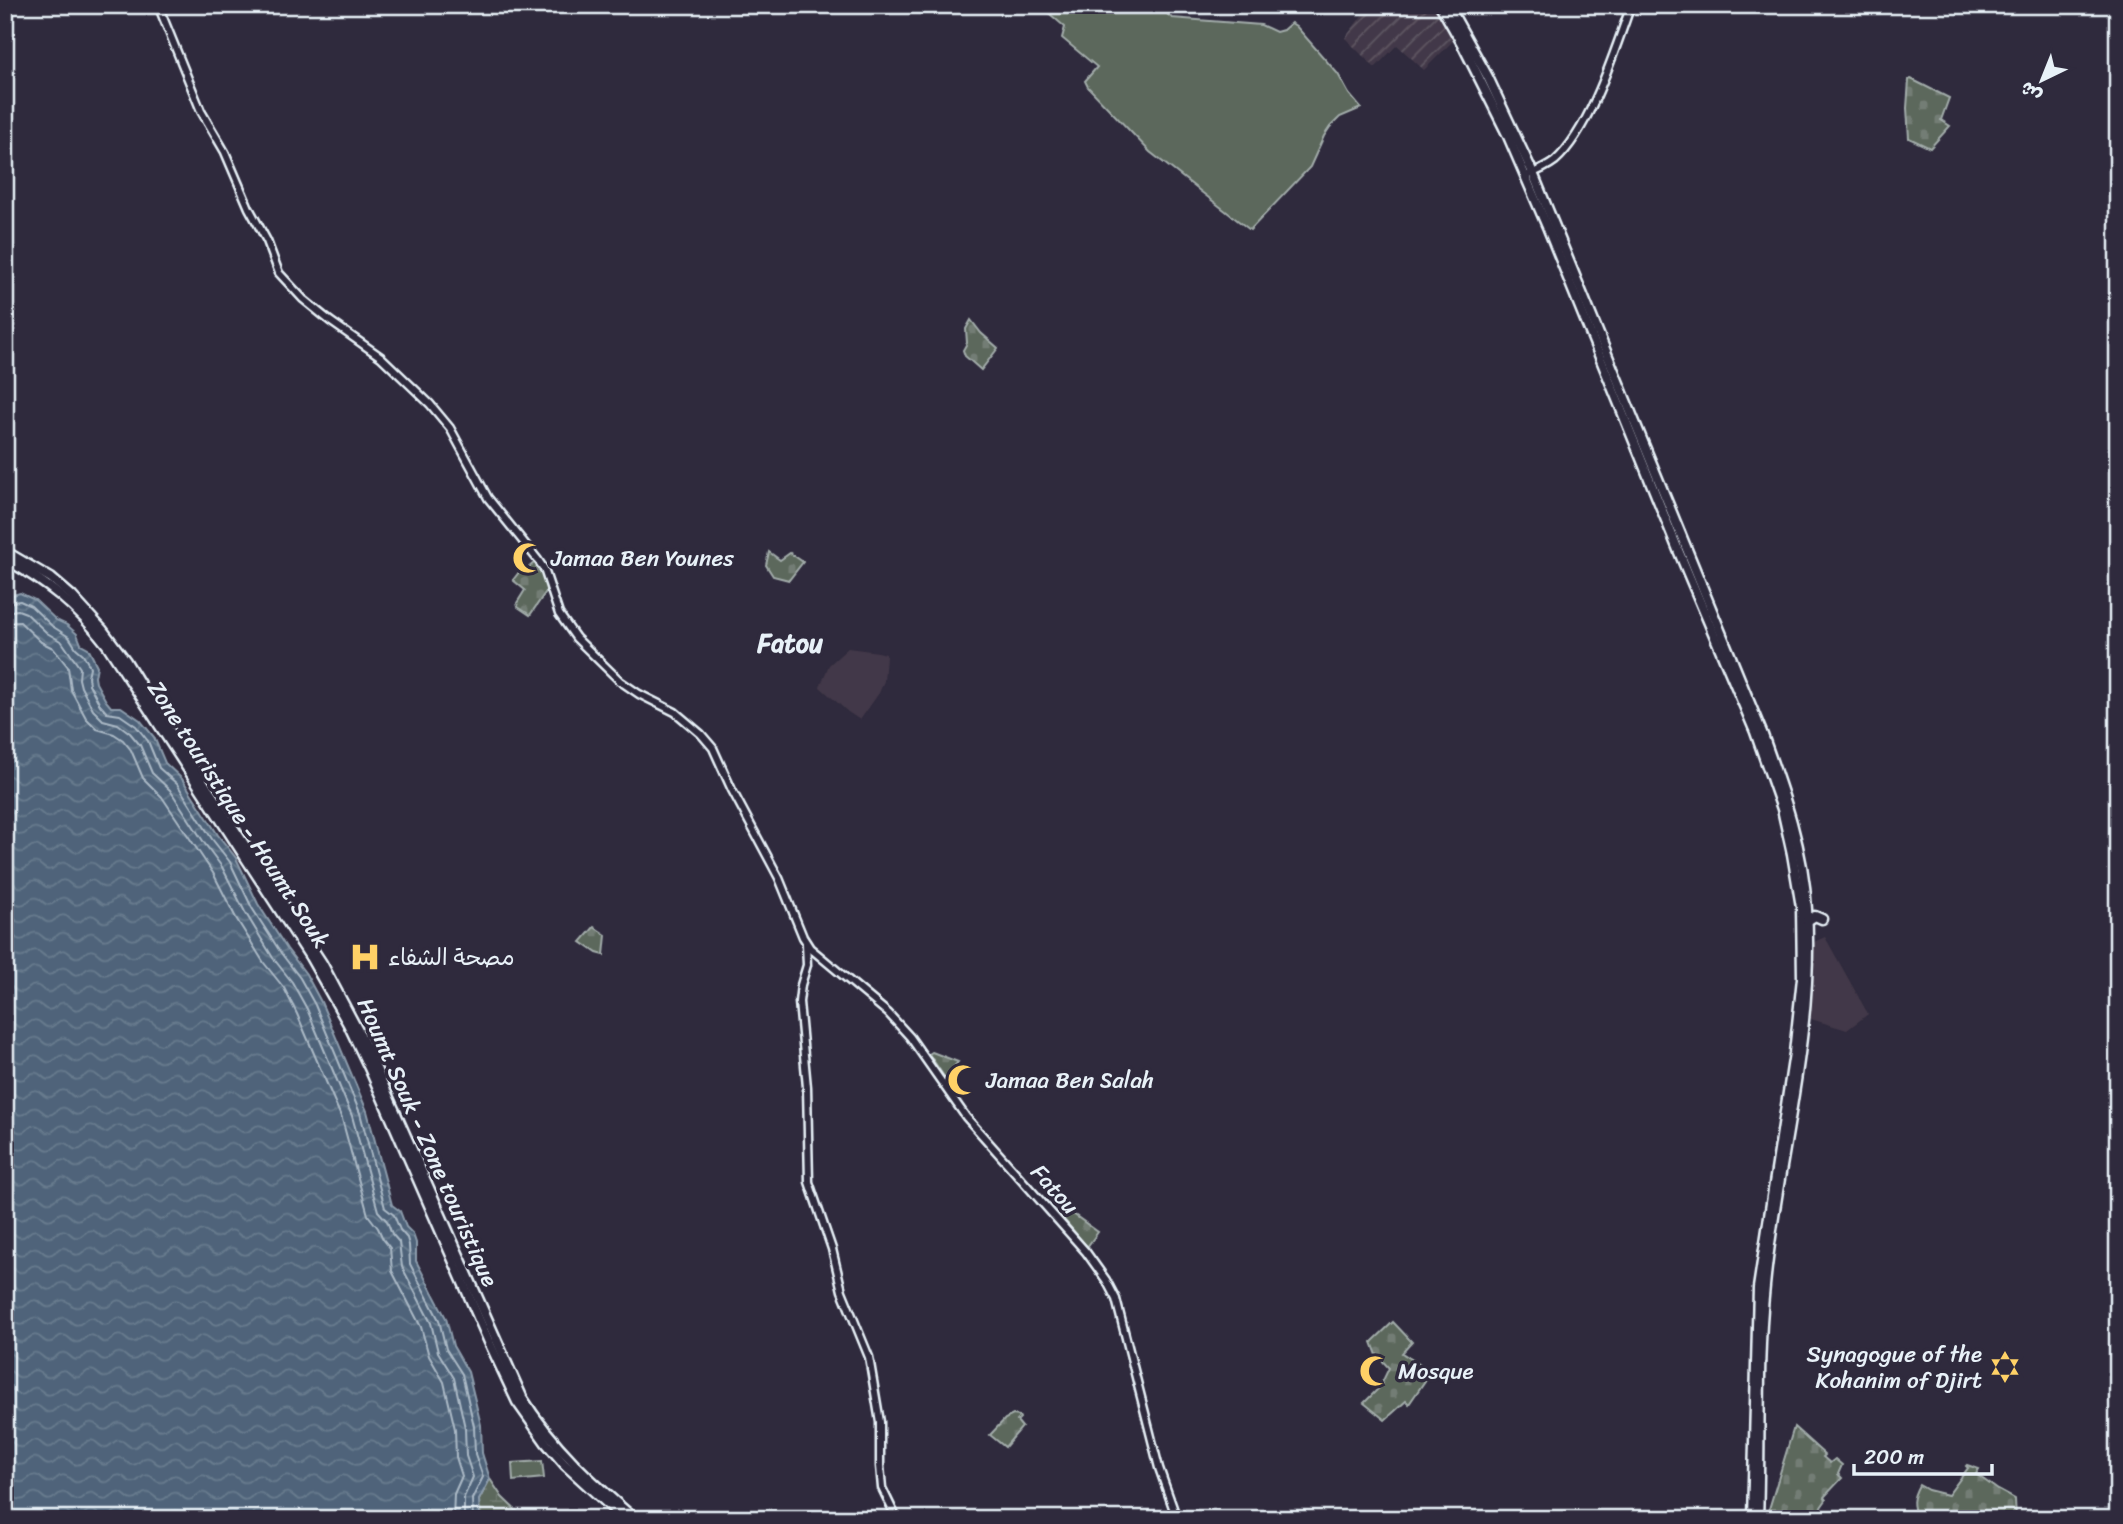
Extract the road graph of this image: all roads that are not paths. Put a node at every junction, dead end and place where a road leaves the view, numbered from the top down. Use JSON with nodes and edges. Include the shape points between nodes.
{"nodes":[{"id":1,"x":159,"y":5,"type":"edge"},
{"id":2,"x":1440,"y":5,"type":"edge"},
{"id":3,"x":1448,"y":5,"type":"edge"},
{"id":4,"x":1632,"y":5,"type":"edge"},
{"id":5,"x":1533,"y":173,"type":"junction"},
{"id":6,"x":1611,"y":376,"type":"junction"},
{"id":7,"x":5,"y":551,"type":"edge"},
{"id":8,"x":5,"y":559,"type":"edge"},
{"id":9,"x":1748,"y":708,"type":"junction"},
{"id":10,"x":1822,"y":919,"type":"dead end"},
{"id":11,"x":1807,"y":921,"type":"junction"},
{"id":12,"x":806,"y":943,"type":"junction"},
{"id":13,"x":817,"y":956,"type":"junction"},
{"id":14,"x":807,"y":965,"type":"junction"},
{"id":15,"x":1805,"y":978,"type":"junction"},
{"id":16,"x":1756,"y":1493,"type":"junction"},
{"id":17,"x":624,"y":1519,"type":"edge"},
{"id":18,"x":635,"y":1519,"type":"edge"},
{"id":19,"x":897,"y":1519,"type":"edge"},
{"id":20,"x":1177,"y":1519,"type":"edge"},
{"id":21,"x":1752,"y":1519,"type":"edge"},
{"id":22,"x":1758,"y":1519,"type":"edge"}],
"edges":[{"from":1,"to":12,"type":"street","name":"Fatou","via":[[201,111],[283,278],[330,321],[382,357],[450,428],[488,498],[544,569],[568,629],[596,660],[639,694],[675,712],[707,741],[788,897]]},
{"from":2,"to":5,"type":"main road"},
{"from":3,"to":5,"type":"main road"},
{"from":4,"to":5,"type":"street","via":[[1588,115],[1559,156]]},
{"from":5,"to":6,"type":"main road"},
{"from":5,"to":6,"type":"main road"},
{"from":6,"to":9,"type":"main road"},
{"from":7,"to":18,"type":"main road","name":"Houmt Souk - Zone touristique","via":[[58,583],[89,612],[316,953],[365,1044],[522,1397],[569,1460]]},
{"from":8,"to":17,"type":"main road","name":"Zone touristique - Houmt Souk","via":[[48,585],[94,627],[310,957],[366,1060],[517,1402],[565,1465]]},
{"from":9,"to":11,"type":"main road","via":[[1780,782],[1794,830]]},
{"from":9,"to":15,"type":"main road","via":[[1793,854]]},
{"from":10,"to":11,"type":"main road","via":[[1815,916]]},
{"from":11,"to":15,"type":"main road"},
{"from":12,"to":13,"type":"street","name":"Fatou"},
{"from":12,"to":14,"type":"street","name":"Fatou"},
{"from":13,"to":14,"type":"street"},
{"from":13,"to":20,"type":"street","name":"Fatou","via":[[904,1030],[966,1117],[1066,1227],[1106,1280],[1116,1299]]},
{"from":14,"to":19,"type":"street","name":"Fatou","via":[[799,1002],[809,1182],[842,1291],[869,1357],[880,1422],[882,1488]]},
{"from":15,"to":16,"type":"main road","via":[[1798,1072],[1777,1181],[1765,1287]]},
{"from":16,"to":21,"type":"main road"},
{"from":16,"to":22,"type":"main road"}]}
